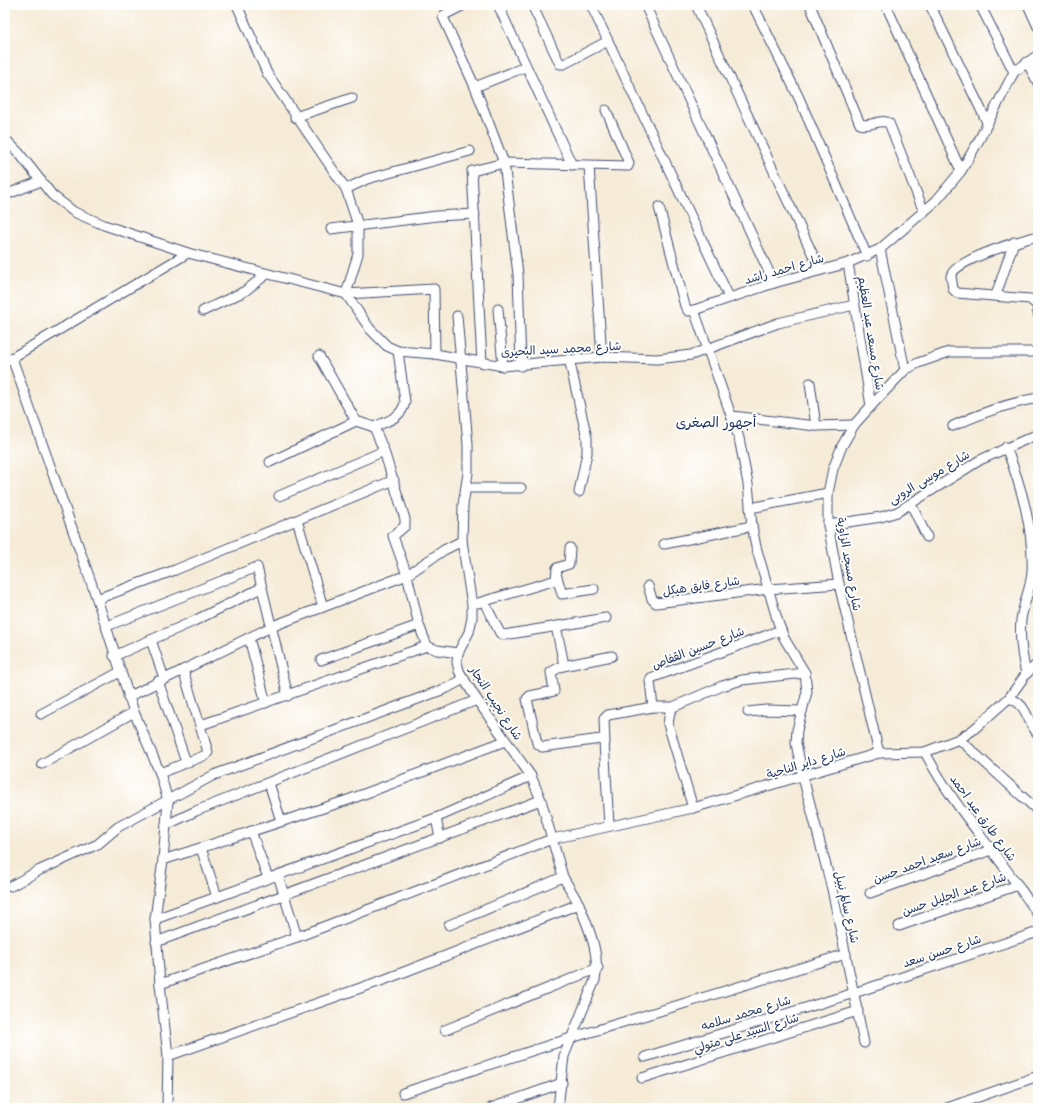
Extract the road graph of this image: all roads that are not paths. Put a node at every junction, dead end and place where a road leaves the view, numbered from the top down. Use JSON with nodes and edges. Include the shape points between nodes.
{"nodes":[{"id":1,"x":237,"y":5,"type":"edge"},
{"id":2,"x":464,"y":5,"type":"edge"},
{"id":3,"x":498,"y":5,"type":"edge"},
{"id":4,"x":532,"y":5,"type":"edge"},
{"id":5,"x":591,"y":5,"type":"edge"},
{"id":6,"x":645,"y":5,"type":"edge"},
{"id":7,"x":696,"y":5,"type":"edge"},
{"id":8,"x":753,"y":5,"type":"edge"},
{"id":9,"x":810,"y":5,"type":"edge"},
{"id":10,"x":886,"y":5,"type":"edge"},
{"id":11,"x":930,"y":5,"type":"edge"},
{"id":12,"x":980,"y":5,"type":"edge"},
{"id":13,"x":1028,"y":5,"type":"edge"},
{"id":14,"x":1038,"y":27,"type":"edge"},
{"id":15,"x":608,"y":41,"type":"junction"},
{"id":16,"x":1038,"y":55,"type":"edge"},
{"id":17,"x":1027,"y":62,"type":"junction"},
{"id":18,"x":525,"y":66,"type":"junction"},
{"id":19,"x":1014,"y":72,"type":"junction"},
{"id":20,"x":1038,"y":83,"type":"edge"},
{"id":21,"x":475,"y":87,"type":"junction"},
{"id":22,"x":352,"y":98,"type":"dead end"},
{"id":23,"x":606,"y":110,"type":"dead end"},
{"id":24,"x":295,"y":117,"type":"junction"},
{"id":25,"x":987,"y":122,"type":"junction"},
{"id":26,"x":5,"y":139,"type":"edge"},
{"id":27,"x":470,"y":151,"type":"dead end"},
{"id":28,"x":504,"y":163,"type":"junction"},
{"id":29,"x":572,"y":166,"type":"junction"},
{"id":30,"x":589,"y":166,"type":"junction"},
{"id":31,"x":961,"y":170,"type":"junction"},
{"id":32,"x":41,"y":181,"type":"junction"},
{"id":33,"x":346,"y":190,"type":"junction"},
{"id":34,"x":5,"y":195,"type":"edge"},
{"id":35,"x":659,"y":207,"type":"dead end"},
{"id":36,"x":924,"y":212,"type":"junction"},
{"id":37,"x":475,"y":214,"type":"junction"},
{"id":38,"x":358,"y":225,"type":"junction"},
{"id":39,"x":331,"y":229,"type":"dead end"},
{"id":40,"x":1038,"y":236,"type":"edge"},
{"id":41,"x":1014,"y":242,"type":"junction"},
{"id":42,"x":880,"y":249,"type":"junction"},
{"id":43,"x":188,"y":253,"type":"junction"},
{"id":44,"x":867,"y":256,"type":"junction"},
{"id":45,"x":848,"y":263,"type":"junction"},
{"id":46,"x":820,"y":270,"type":"junction"},
{"id":47,"x":267,"y":274,"type":"junction"},
{"id":48,"x":774,"y":283,"type":"junction"},
{"id":49,"x":346,"y":294,"type":"junction"},
{"id":50,"x":996,"y":295,"type":"junction"},
{"id":51,"x":729,"y":297,"type":"junction"},
{"id":52,"x":854,"y":305,"type":"junction"},
{"id":53,"x":498,"y":309,"type":"dead end"},
{"id":54,"x":694,"y":310,"type":"junction"},
{"id":55,"x":203,"y":311,"type":"dead end"},
{"id":56,"x":1038,"y":314,"type":"edge"},
{"id":57,"x":457,"y":316,"type":"dead end"},
{"id":58,"x":708,"y":349,"type":"junction"},
{"id":59,"x":398,"y":351,"type":"junction"},
{"id":60,"x":1038,"y":352,"type":"edge"},
{"id":61,"x":435,"y":354,"type":"junction"},
{"id":62,"x":319,"y":356,"type":"dead end"},
{"id":63,"x":602,"y":357,"type":"junction"},
{"id":64,"x":569,"y":359,"type":"junction"},
{"id":65,"x":8,"y":360,"type":"edge"},
{"id":66,"x":461,"y":360,"type":"junction"},
{"id":67,"x":482,"y":363,"type":"junction"},
{"id":68,"x":503,"y":366,"type":"junction"},
{"id":69,"x":522,"y":366,"type":"junction"},
{"id":70,"x":905,"y":370,"type":"junction"},
{"id":71,"x":810,"y":383,"type":"dead end"},
{"id":72,"x":1038,"y":398,"type":"edge"},
{"id":73,"x":870,"y":406,"type":"junction"},
{"id":74,"x":732,"y":416,"type":"junction"},
{"id":75,"x":356,"y":421,"type":"junction"},
{"id":76,"x":854,"y":425,"type":"junction"},
{"id":77,"x":816,"y":426,"type":"junction"},
{"id":78,"x":953,"y":426,"type":"dead end"},
{"id":79,"x":374,"y":427,"type":"junction"},
{"id":80,"x":1038,"y":434,"type":"edge"},
{"id":81,"x":1006,"y":447,"type":"junction"},
{"id":82,"x":384,"y":452,"type":"junction"},
{"id":83,"x":270,"y":462,"type":"dead end"},
{"id":84,"x":394,"y":480,"type":"junction"},
{"id":85,"x":467,"y":488,"type":"junction"},
{"id":86,"x":521,"y":488,"type":"dead end"},
{"id":87,"x":579,"y":492,"type":"dead end"},
{"id":88,"x":828,"y":493,"type":"junction"},
{"id":89,"x":279,"y":496,"type":"dead end"},
{"id":90,"x":910,"y":504,"type":"junction"},
{"id":91,"x":750,"y":508,"type":"junction"},
{"id":92,"x":297,"y":520,"type":"junction"},
{"id":93,"x":828,"y":525,"type":"junction"},
{"id":94,"x":752,"y":526,"type":"junction"},
{"id":95,"x":927,"y":537,"type":"dead end"},
{"id":96,"x":462,"y":541,"type":"junction"},
{"id":97,"x":664,"y":544,"type":"dead end"},
{"id":98,"x":570,"y":548,"type":"dead end"},
{"id":99,"x":407,"y":575,"type":"junction"},
{"id":100,"x":557,"y":577,"type":"junction"},
{"id":101,"x":839,"y":584,"type":"junction"},
{"id":102,"x":648,"y":586,"type":"dead end"},
{"id":103,"x":261,"y":588,"type":"junction"},
{"id":104,"x":594,"y":589,"type":"dead end"},
{"id":105,"x":769,"y":589,"type":"junction"},
{"id":106,"x":97,"y":599,"type":"junction"},
{"id":107,"x":484,"y":602,"type":"junction"},
{"id":108,"x":472,"y":605,"type":"junction"},
{"id":109,"x":323,"y":607,"type":"junction"},
{"id":110,"x":606,"y":618,"type":"dead end"},
{"id":111,"x":419,"y":625,"type":"junction"},
{"id":112,"x":107,"y":626,"type":"junction"},
{"id":113,"x":273,"y":626,"type":"junction"},
{"id":114,"x":556,"y":626,"type":"junction"},
{"id":115,"x":781,"y":630,"type":"junction"},
{"id":116,"x":249,"y":638,"type":"junction"},
{"id":117,"x":150,"y":640,"type":"junction"},
{"id":118,"x":427,"y":646,"type":"junction"},
{"id":119,"x":458,"y":652,"type":"junction"},
{"id":120,"x":114,"y":656,"type":"junction"},
{"id":121,"x":612,"y":656,"type":"dead end"},
{"id":122,"x":321,"y":660,"type":"dead end"},
{"id":123,"x":1038,"y":663,"type":"edge"},
{"id":124,"x":563,"y":666,"type":"junction"},
{"id":125,"x":183,"y":670,"type":"junction"},
{"id":126,"x":120,"y":672,"type":"junction"},
{"id":127,"x":805,"y":673,"type":"junction"},
{"id":128,"x":1026,"y":674,"type":"junction"},
{"id":129,"x":464,"y":679,"type":"junction"},
{"id":130,"x":161,"y":680,"type":"junction"},
{"id":131,"x":288,"y":696,"type":"junction"},
{"id":132,"x":128,"y":697,"type":"junction"},
{"id":133,"x":1010,"y":698,"type":"junction"},
{"id":134,"x":477,"y":700,"type":"junction"},
{"id":135,"x":266,"y":703,"type":"junction"},
{"id":136,"x":653,"y":707,"type":"junction"},
{"id":137,"x":673,"y":707,"type":"junction"},
{"id":138,"x":802,"y":711,"type":"junction"},
{"id":139,"x":134,"y":712,"type":"junction"},
{"id":140,"x":748,"y":712,"type":"dead end"},
{"id":141,"x":41,"y":714,"type":"dead end"},
{"id":142,"x":201,"y":725,"type":"junction"},
{"id":143,"x":1038,"y":734,"type":"edge"},
{"id":144,"x":959,"y":740,"type":"junction"},
{"id":145,"x":506,"y":741,"type":"junction"},
{"id":146,"x":605,"y":743,"type":"junction"},
{"id":147,"x":925,"y":752,"type":"junction"},
{"id":148,"x":879,"y":753,"type":"junction"},
{"id":149,"x":186,"y":762,"type":"junction"},
{"id":150,"x":42,"y":764,"type":"dead end"},
{"id":151,"x":160,"y":773,"type":"junction"},
{"id":152,"x":531,"y":776,"type":"junction"},
{"id":153,"x":803,"y":777,"type":"junction"},
{"id":154,"x":269,"y":783,"type":"junction"},
{"id":155,"x":541,"y":800,"type":"junction"},
{"id":156,"x":168,"y":801,"type":"junction"},
{"id":157,"x":693,"y":808,"type":"junction"},
{"id":158,"x":1038,"y":814,"type":"edge"},
{"id":159,"x":436,"y":818,"type":"junction"},
{"id":160,"x":281,"y":820,"type":"junction"},
{"id":161,"x":166,"y":825,"type":"junction"},
{"id":162,"x":610,"y":826,"type":"junction"},
{"id":163,"x":250,"y":831,"type":"junction"},
{"id":164,"x":440,"y":838,"type":"junction"},
{"id":165,"x":552,"y":839,"type":"junction"},
{"id":166,"x":202,"y":848,"type":"junction"},
{"id":167,"x":991,"y":850,"type":"junction"},
{"id":168,"x":163,"y":860,"type":"junction"},
{"id":169,"x":278,"y":875,"type":"junction"},
{"id":170,"x":563,"y":877,"type":"junction"},
{"id":171,"x":268,"y":878,"type":"junction"},
{"id":172,"x":1018,"y":884,"type":"junction"},
{"id":173,"x":11,"y":886,"type":"dead end"},
{"id":174,"x":870,"y":894,"type":"dead end"},
{"id":175,"x":285,"y":895,"type":"junction"},
{"id":176,"x":217,"y":897,"type":"junction"},
{"id":177,"x":579,"y":904,"type":"junction"},
{"id":178,"x":1038,"y":915,"type":"edge"},
{"id":179,"x":155,"y":919,"type":"junction"},
{"id":180,"x":449,"y":925,"type":"dead end"},
{"id":181,"x":899,"y":926,"type":"dead end"},
{"id":182,"x":1038,"y":932,"type":"edge"},
{"id":183,"x":297,"y":937,"type":"junction"},
{"id":184,"x":156,"y":942,"type":"junction"},
{"id":185,"x":846,"y":954,"type":"junction"},
{"id":186,"x":598,"y":968,"type":"junction"},
{"id":187,"x":160,"y":984,"type":"junction"},
{"id":188,"x":854,"y":993,"type":"junction"},
{"id":189,"x":858,"y":1011,"type":"junction"},
{"id":190,"x":445,"y":1030,"type":"dead end"},
{"id":191,"x":571,"y":1038,"type":"junction"},
{"id":192,"x":864,"y":1043,"type":"dead end"},
{"id":193,"x":168,"y":1056,"type":"junction"},
{"id":194,"x":645,"y":1057,"type":"dead end"},
{"id":195,"x":1038,"y":1076,"type":"edge"},
{"id":196,"x":642,"y":1078,"type":"dead end"},
{"id":197,"x":562,"y":1083,"type":"junction"},
{"id":198,"x":403,"y":1093,"type":"dead end"},
{"id":199,"x":167,"y":1108,"type":"edge"},
{"id":200,"x":491,"y":1108,"type":"edge"},
{"id":201,"x":558,"y":1108,"type":"edge"},
{"id":202,"x":947,"y":1108,"type":"edge"}],
"edges":[{"from":1,"to":24,"type":"street","via":[[267,73]]},
{"from":2,"to":21,"type":"street","via":[[443,17]]},
{"from":3,"to":18,"type":"street"},
{"from":4,"to":15,"type":"street","via":[[560,64]]},
{"from":5,"to":15,"type":"street"},
{"from":6,"to":48,"type":"street"},
{"from":7,"to":46,"type":"street"},
{"from":8,"to":44,"type":"street","via":[[799,98]]},
{"from":9,"to":36,"type":"street","via":[[860,124],[889,122]]},
{"from":10,"to":31,"type":"street"},
{"from":11,"to":25,"type":"street"},
{"from":12,"to":19,"type":"street"},
{"from":13,"to":14,"type":"street"},
{"from":15,"to":51,"type":"street"},
{"from":16,"to":17,"type":"street"},
{"from":17,"to":19,"type":"street"},
{"from":17,"to":20,"type":"street"},
{"from":18,"to":21,"type":"street"},
{"from":18,"to":29,"type":"street"},
{"from":19,"to":25,"type":"street","name":"شارع احمد راشد"},
{"from":21,"to":28,"type":"street"},
{"from":22,"to":24,"type":"street"},
{"from":23,"to":30,"type":"street","via":[[630,165]]},
{"from":24,"to":33,"type":"street"},
{"from":25,"to":31,"type":"street","name":"شارع احمد راشد"},
{"from":26,"to":32,"type":"street"},
{"from":27,"to":33,"type":"street","via":[[367,179]]},
{"from":28,"to":29,"type":"street"},
{"from":28,"to":37,"type":"street","via":[[472,171]]},
{"from":28,"to":69,"type":"street","via":[[518,274]]},
{"from":29,"to":30,"type":"street"},
{"from":30,"to":63,"type":"street"},
{"from":31,"to":36,"type":"street","name":"شارع احمد راشد"},
{"from":32,"to":34,"type":"street"},
{"from":32,"to":43,"type":"street","via":[[52,195],[74,212],[104,225]]},
{"from":33,"to":38,"type":"street"},
{"from":35,"to":54,"type":"street","via":[[685,306],[688,311]]},
{"from":36,"to":42,"type":"street","name":"شارع احمد راشد"},
{"from":37,"to":38,"type":"street"},
{"from":37,"to":67,"type":"street"},
{"from":38,"to":39,"type":"street"},
{"from":38,"to":49,"type":"street","via":[[358,254]]},
{"from":40,"to":41,"type":"street"},
{"from":41,"to":50,"type":"street"},
{"from":41,"to":50,"type":"street","via":[[956,268],[951,273],[953,289],[957,293]]},
{"from":42,"to":44,"type":"street","name":"شارع احمد راشد"},
{"from":42,"to":70,"type":"street"},
{"from":43,"to":47,"type":"street"},
{"from":43,"to":65,"type":"street"},
{"from":44,"to":45,"type":"street","name":"شارع احمد راشد"},
{"from":45,"to":46,"type":"street","name":"شارع احمد راشد"},
{"from":45,"to":52,"type":"street","name":"شارع مسعد عبد العظيم"},
{"from":46,"to":48,"type":"street","name":"شارع احمد راشد"},
{"from":47,"to":49,"type":"street"},
{"from":47,"to":55,"type":"street","via":[[245,291]]},
{"from":48,"to":51,"type":"street","name":"شارع احمد راشد"},
{"from":49,"to":59,"type":"street","name":"شارع محمد سيد البحيرى","via":[[377,338]]},
{"from":49,"to":61,"type":"street","via":[[434,289]]},
{"from":50,"to":56,"type":"street","via":[[1033,299]]},
{"from":51,"to":54,"type":"street","name":"شارع احمد راشد"},
{"from":52,"to":58,"type":"street","name":"شارع محمد سيد البحيرى","via":[[778,323]]},
{"from":52,"to":73,"type":"street","name":"شارع مسعد عبد العظيم"},
{"from":53,"to":68,"type":"street"},
{"from":54,"to":58,"type":"street"},
{"from":57,"to":66,"type":"street"},
{"from":58,"to":63,"type":"street","name":"شارع محمد سيد البحيرى","via":[[691,356],[674,358]]},
{"from":58,"to":74,"type":"street"},
{"from":59,"to":61,"type":"street","name":"شارع محمد سيد البحيرى"},
{"from":59,"to":79,"type":"street","via":[[404,409],[399,416]]},
{"from":60,"to":70,"type":"street","name":"شارع مسجد الزاوية","via":[[949,352],[928,358]]},
{"from":61,"to":66,"type":"street","name":"شارع محمد سيد البحيرى"},
{"from":62,"to":75,"type":"street"},
{"from":63,"to":64,"type":"street","name":"شارع محمد سيد البحيرى"},
{"from":64,"to":69,"type":"street","name":"شارع محمد سيد البحيرى"},
{"from":64,"to":87,"type":"street","via":[[587,438],[587,453]]},
{"from":65,"to":106,"type":"street"},
{"from":66,"to":67,"type":"street","name":"شارع محمد سيد البحيرى"},
{"from":66,"to":85,"type":"street","via":[[468,445]]},
{"from":67,"to":68,"type":"street","name":"شارع محمد سيد البحيرى"},
{"from":68,"to":69,"type":"street","name":"شارع محمد سيد البحيرى"},
{"from":70,"to":73,"type":"street","name":"شارع مسجد الزاوية"},
{"from":71,"to":77,"type":"street"},
{"from":72,"to":78,"type":"street","via":[[997,407]]},
{"from":73,"to":76,"type":"street","name":"شارع مسجد الزاوية"},
{"from":74,"to":77,"type":"street"},
{"from":74,"to":91,"type":"street","via":[[744,461]]},
{"from":75,"to":79,"type":"street"},
{"from":75,"to":83,"type":"street"},
{"from":76,"to":77,"type":"street"},
{"from":76,"to":88,"type":"street","name":"شارع مسجد الزاوية","via":[[833,469]]},
{"from":79,"to":82,"type":"street"},
{"from":80,"to":81,"type":"street","name":"شارع موسى الروبى"},
{"from":81,"to":90,"type":"street","name":"شارع موسى الروبى","via":[[958,473]]},
{"from":81,"to":128,"type":"street","via":[[1023,499],[1032,562],[1020,637]]},
{"from":82,"to":84,"type":"street"},
{"from":82,"to":89,"type":"street"},
{"from":84,"to":92,"type":"street"},
{"from":84,"to":99,"type":"street","via":[[405,523],[399,532],[392,536]]},
{"from":85,"to":86,"type":"street"},
{"from":85,"to":96,"type":"street"},
{"from":88,"to":91,"type":"street"},
{"from":88,"to":93,"type":"street","name":"شارع مسجد الزاوية"},
{"from":90,"to":93,"type":"street","name":"شارع موسى الروبى","via":[[882,517]]},
{"from":90,"to":95,"type":"street"},
{"from":91,"to":94,"type":"street"},
{"from":92,"to":106,"type":"street"},
{"from":92,"to":109,"type":"street"},
{"from":93,"to":101,"type":"street","name":"شارع مسجد الزاوية"},
{"from":94,"to":97,"type":"street"},
{"from":94,"to":105,"type":"street"},
{"from":96,"to":99,"type":"street"},
{"from":96,"to":108,"type":"street"},
{"from":98,"to":100,"type":"street","via":[[569,564],[557,568]]},
{"from":99,"to":109,"type":"street"},
{"from":99,"to":111,"type":"street"},
{"from":100,"to":104,"type":"street","via":[[562,594]]},
{"from":100,"to":107,"type":"street","via":[[554,581]]},
{"from":101,"to":105,"type":"street"},
{"from":101,"to":148,"type":"street","name":"شارع مسجد الزاوية"},
{"from":102,"to":105,"type":"street","name":"شارع فايق هيكل","via":[[656,603]]},
{"from":103,"to":112,"type":"street","via":[[256,567]]},
{"from":103,"to":113,"type":"street"},
{"from":103,"to":117,"type":"street"},
{"from":105,"to":115,"type":"street"},
{"from":106,"to":112,"type":"street"},
{"from":107,"to":108,"type":"street"},
{"from":107,"to":114,"type":"street","via":[[504,636]]},
{"from":108,"to":119,"type":"street","via":[[469,632]]},
{"from":109,"to":113,"type":"street"},
{"from":110,"to":114,"type":"street"},
{"from":111,"to":118,"type":"street"},
{"from":111,"to":122,"type":"street"},
{"from":112,"to":120,"type":"street"},
{"from":113,"to":116,"type":"street"},
{"from":113,"to":131,"type":"street"},
{"from":114,"to":124,"type":"street"},
{"from":115,"to":127,"type":"street"},
{"from":115,"to":136,"type":"street","name":"شارع حسين القفاص","via":[[651,678]]},
{"from":116,"to":125,"type":"street"},
{"from":116,"to":135,"type":"street"},
{"from":117,"to":120,"type":"street"},
{"from":117,"to":130,"type":"street"},
{"from":118,"to":119,"type":"street"},
{"from":118,"to":131,"type":"street"},
{"from":119,"to":129,"type":"street","name":"شارع نجيب النجار","via":[[457,662]]},
{"from":120,"to":126,"type":"street"},
{"from":121,"to":124,"type":"street"},
{"from":123,"to":128,"type":"street","name":"شارع داير الناحية"},
{"from":124,"to":146,"type":"street","via":[[550,672],[554,690],[530,696],[527,701],[539,745],[601,740]]},
{"from":125,"to":130,"type":"street"},
{"from":125,"to":142,"type":"street"},
{"from":126,"to":132,"type":"street"},
{"from":126,"to":141,"type":"street"},
{"from":127,"to":137,"type":"street","via":[[732,683]]},
{"from":127,"to":138,"type":"street","name":"شارع سالم نبيل","via":[[807,692]]},
{"from":128,"to":133,"type":"street","name":"شارع داير الناحية"},
{"from":129,"to":134,"type":"street","name":"شارع نجيب النجار"},
{"from":129,"to":156,"type":"street","via":[[447,688],[231,768]]},
{"from":130,"to":132,"type":"street"},
{"from":130,"to":149,"type":"street"},
{"from":131,"to":135,"type":"street"},
{"from":132,"to":139,"type":"street"},
{"from":133,"to":143,"type":"street","via":[[1023,706]]},
{"from":133,"to":144,"type":"street","name":"شارع داير الناحية"},
{"from":134,"to":145,"type":"street","name":"شارع نجيب النجار"},
{"from":134,"to":154,"type":"street"},
{"from":135,"to":142,"type":"street"},
{"from":136,"to":137,"type":"street"},
{"from":136,"to":146,"type":"street","via":[[606,716]]},
{"from":137,"to":157,"type":"street","via":[[668,724]]},
{"from":138,"to":140,"type":"street"},
{"from":138,"to":153,"type":"street","name":"شارع سالم نبيل","via":[[796,743]]},
{"from":139,"to":150,"type":"street"},
{"from":139,"to":151,"type":"street"},
{"from":142,"to":149,"type":"street","via":[[208,752]]},
{"from":144,"to":147,"type":"street","name":"شارع داير الناحية"},
{"from":144,"to":158,"type":"street","via":[[1035,808]]},
{"from":145,"to":152,"type":"street","name":"شارع نجيب النجار"},
{"from":145,"to":160,"type":"street","via":[[348,800]]},
{"from":146,"to":162,"type":"street"},
{"from":147,"to":148,"type":"street","name":"شارع داير الناحية"},
{"from":147,"to":167,"type":"street","name":"شارع طارق عيد احمد","via":[[948,792]]},
{"from":148,"to":153,"type":"street","name":"شارع داير الناحية"},
{"from":149,"to":151,"type":"street"},
{"from":151,"to":156,"type":"street"},
{"from":152,"to":155,"type":"street","name":"شارع نجيب النجار"},
{"from":152,"to":159,"type":"street"},
{"from":153,"to":157,"type":"street","name":"شارع داير الناحية"},
{"from":153,"to":185,"type":"street","name":"شارع سالم نبيل"},
{"from":154,"to":160,"type":"street"},
{"from":154,"to":161,"type":"street"},
{"from":155,"to":164,"type":"street"},
{"from":155,"to":165,"type":"street","name":"شارع نجيب النجار"},
{"from":156,"to":161,"type":"street"},
{"from":156,"to":173,"type":"street","via":[[118,827],[98,844]]},
{"from":157,"to":162,"type":"street","name":"شارع داير الناحية"},
{"from":159,"to":164,"type":"street"},
{"from":159,"to":169,"type":"street"},
{"from":160,"to":163,"type":"street"},
{"from":161,"to":168,"type":"street"},
{"from":162,"to":165,"type":"street","name":"شارع داير الناحية"},
{"from":163,"to":166,"type":"street"},
{"from":163,"to":171,"type":"street"},
{"from":164,"to":175,"type":"street"},
{"from":165,"to":170,"type":"street","name":"شارع نجيب النجار"},
{"from":165,"to":183,"type":"street","name":"شارع داير الناحية"},
{"from":166,"to":168,"type":"street"},
{"from":166,"to":176,"type":"street"},
{"from":167,"to":172,"type":"street","name":"شارع طارق عيد احمد"},
{"from":167,"to":174,"type":"street","name":"شارع سعيد احمد حسن"},
{"from":168,"to":179,"type":"street"},
{"from":169,"to":171,"type":"street"},
{"from":169,"to":175,"type":"street"},
{"from":170,"to":177,"type":"street","name":"شارع نجيب النجار"},
{"from":170,"to":180,"type":"street"},
{"from":171,"to":176,"type":"street"},
{"from":172,"to":178,"type":"street","name":"شارع طارق عيد احمد"},
{"from":172,"to":181,"type":"street","name":"شارع عبد الجليل حسن"},
{"from":175,"to":183,"type":"street"},
{"from":175,"to":184,"type":"street"},
{"from":176,"to":179,"type":"street"},
{"from":177,"to":186,"type":"street","name":"شارع نجيب النجار","via":[[597,955]]},
{"from":177,"to":193,"type":"street","via":[[386,979]]},
{"from":179,"to":184,"type":"street"},
{"from":182,"to":188,"type":"street","name":"شارع حسن سعد"},
{"from":183,"to":187,"type":"street","name":"شارع داير الناحية"},
{"from":184,"to":187,"type":"street"},
{"from":185,"to":188,"type":"street","name":"شارع سالم نبيل"},
{"from":185,"to":191,"type":"street"},
{"from":186,"to":190,"type":"street"},
{"from":186,"to":191,"type":"street"},
{"from":187,"to":193,"type":"street"},
{"from":188,"to":189,"type":"street","name":"شارع سالم نبيل"},
{"from":188,"to":194,"type":"street","name":"شارع محمد سلامه"},
{"from":189,"to":192,"type":"street","name":"شارع سالم نبيل"},
{"from":189,"to":196,"type":"street","name":"شارع السيد على متولي"},
{"from":191,"to":197,"type":"street","via":[[564,1056]]},
{"from":191,"to":198,"type":"street"},
{"from":193,"to":199,"type":"street"},
{"from":195,"to":202,"type":"street"},
{"from":197,"to":200,"type":"street"},
{"from":197,"to":201,"type":"street"}]}
